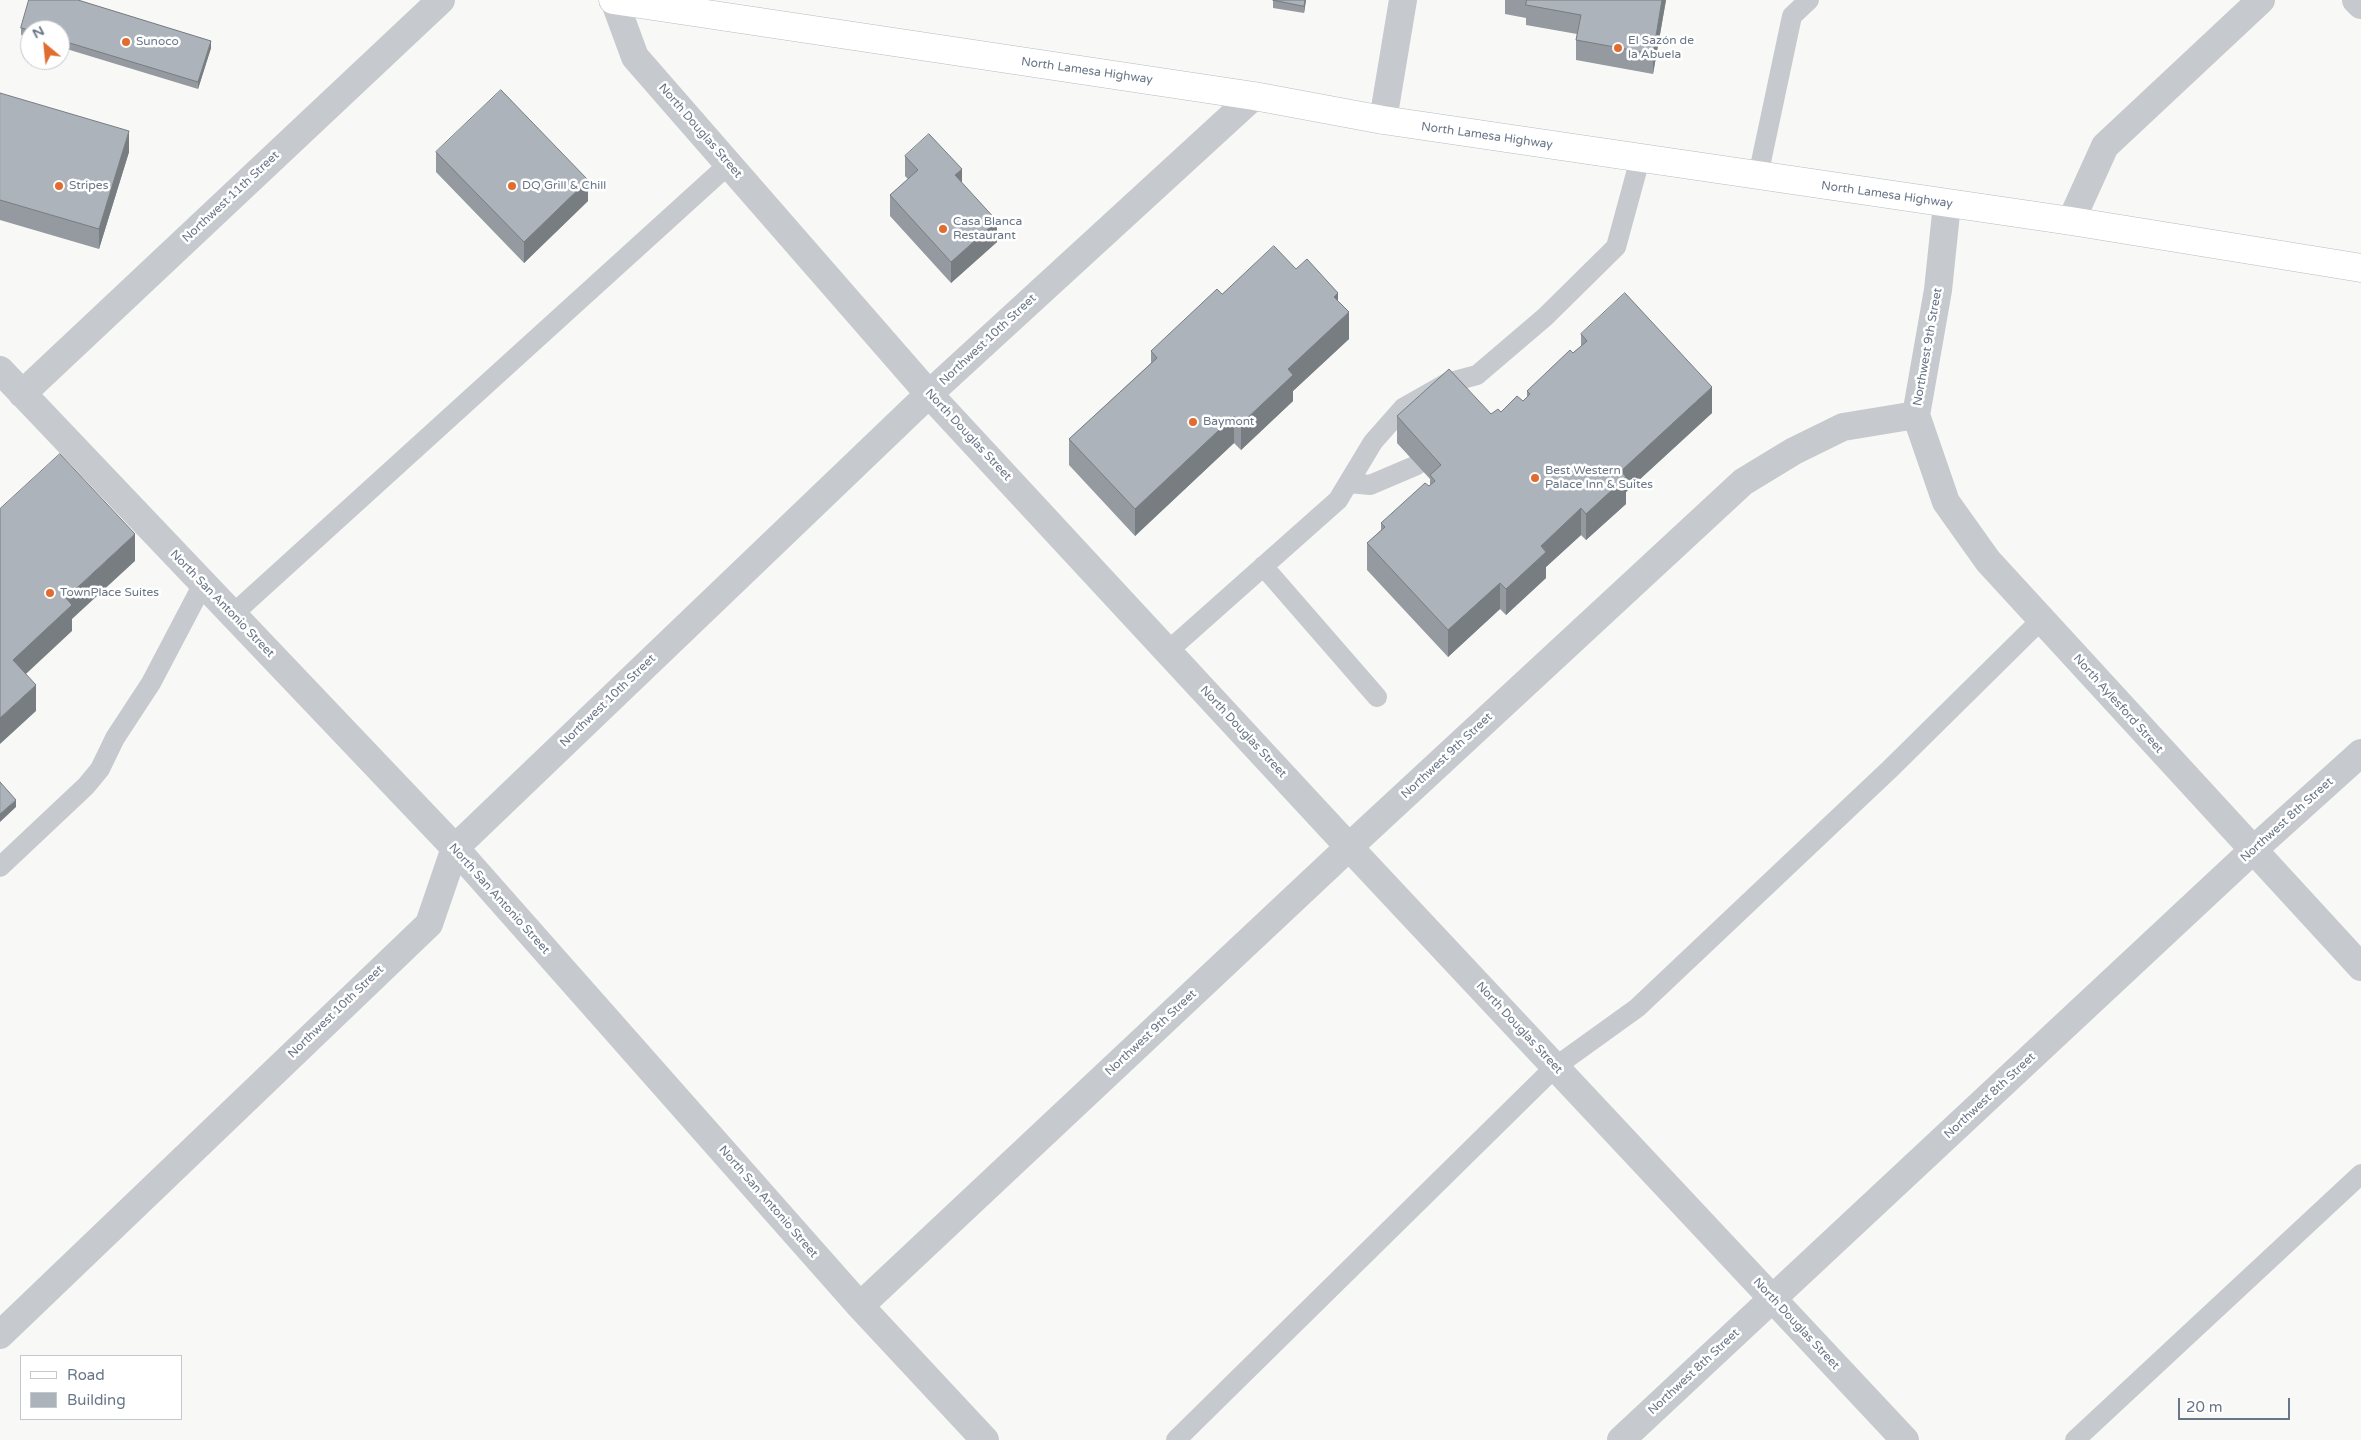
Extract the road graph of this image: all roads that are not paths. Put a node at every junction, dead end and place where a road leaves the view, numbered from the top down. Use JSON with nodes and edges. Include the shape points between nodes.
{"nodes":[{"id":1,"x":441,"y":0,"type":"edge"},
{"id":2,"x":613,"y":0,"type":"edge"},
{"id":3,"x":1404,"y":0,"type":"edge"},
{"id":4,"x":1809,"y":0,"type":"edge"},
{"id":5,"x":2261,"y":0,"type":"edge"},
{"id":6,"x":2356,"y":0,"type":"edge"},
{"id":7,"x":2361,"y":5,"type":"edge"},
{"id":8,"x":1254,"y":96,"type":"junction"},
{"id":9,"x":1383,"y":120,"type":"junction"},
{"id":10,"x":1640,"y":159,"type":"junction"},
{"id":11,"x":729,"y":164,"type":"junction"},
{"id":12,"x":1758,"y":176,"type":"junction"},
{"id":13,"x":1946,"y":204,"type":"junction"},
{"id":14,"x":2071,"y":221,"type":"junction"},
{"id":15,"x":2361,"y":268,"type":"edge"},
{"id":16,"x":8,"y":383,"type":"edge"},
{"id":17,"x":929,"y":394,"type":"junction"},
{"id":18,"x":1916,"y":415,"type":"junction"},
{"id":19,"x":1417,"y":465,"type":"edge"},
{"id":20,"x":1349,"y":483,"type":"junction"},
{"id":21,"x":1263,"y":566,"type":"junction"},
{"id":22,"x":203,"y":584,"type":"junction"},
{"id":23,"x":232,"y":614,"type":"junction"},
{"id":24,"x":2042,"y":620,"type":"junction"},
{"id":25,"x":1168,"y":651,"type":"junction"},
{"id":26,"x":1377,"y":697,"type":"dead end"},
{"id":27,"x":2361,"y":753,"type":"edge"},
{"id":28,"x":1349,"y":847,"type":"junction"},
{"id":29,"x":455,"y":848,"type":"junction"},
{"id":30,"x":2252,"y":850,"type":"junction"},
{"id":31,"x":0,"y":867,"type":"edge"},
{"id":32,"x":2361,"y":967,"type":"edge"},
{"id":33,"x":1555,"y":1067,"type":"junction"},
{"id":34,"x":2361,"y":1174,"type":"edge"},
{"id":35,"x":1773,"y":1299,"type":"junction"},
{"id":36,"x":860,"y":1306,"type":"junction"},
{"id":37,"x":0,"y":1335,"type":"edge"},
{"id":38,"x":985,"y":1440,"type":"edge"},
{"id":39,"x":1176,"y":1440,"type":"edge"},
{"id":40,"x":1621,"y":1440,"type":"edge"},
{"id":41,"x":1905,"y":1440,"type":"edge"},
{"id":42,"x":2075,"y":1440,"type":"edge"}],
"edges":[{"from":1,"to":16,"type":"street","name":"Northwest 11th Street"},
{"from":2,"to":8,"type":"main road","name":"North Lamesa Highway"},
{"from":2,"to":11,"type":"street","name":"North Douglas Street","via":[[635,57]]},
{"from":3,"to":9,"type":"street"},
{"from":4,"to":12,"type":"lane","via":[[1792,16]]},
{"from":5,"to":14,"type":"street","via":[[2105,146]]},
{"from":6,"to":7,"type":"street"},
{"from":8,"to":9,"type":"main road","name":"North Lamesa Highway"},
{"from":8,"to":17,"type":"street","name":"Northwest 10th Street"},
{"from":9,"to":10,"type":"main road","name":"North Lamesa Highway"},
{"from":10,"to":12,"type":"main road","name":"North Lamesa Highway"},
{"from":10,"to":20,"type":"lane","via":[[1616,247],[1475,383],[1447,383],[1403,408],[1372,442]]},
{"from":11,"to":17,"type":"street","name":"North Douglas Street"},
{"from":11,"to":23,"type":"lane"},
{"from":12,"to":13,"type":"main road","name":"North Lamesa Highway"},
{"from":13,"to":14,"type":"main road","name":"North Lamesa Highway"},
{"from":13,"to":18,"type":"street","name":"Northwest 9th Street","via":[[1938,290]]},
{"from":14,"to":15,"type":"main road","name":"North Lamesa Highway"},
{"from":16,"to":22,"type":"street","name":"North San Antonio Street"},
{"from":17,"to":25,"type":"street","name":"North Douglas Street"},
{"from":17,"to":29,"type":"street","name":"Northwest 10th Street"},
{"from":18,"to":24,"type":"street","name":"North Aylesford Street","via":[[1946,502],[1988,561]]},
{"from":18,"to":28,"type":"street","name":"Northwest 9th Street","via":[[1843,427],[1744,482]]},
{"from":19,"to":20,"type":"lane","via":[[1370,485]]},
{"from":20,"to":21,"type":"lane","via":[[1338,500]]},
{"from":21,"to":25,"type":"lane"},
{"from":21,"to":26,"type":"lane"},
{"from":22,"to":23,"type":"street","name":"North San Antonio Street"},
{"from":22,"to":31,"type":"lane","via":[[151,683],[114,738],[100,769]]},
{"from":23,"to":29,"type":"street","name":"North San Antonio Street"},
{"from":24,"to":30,"type":"street","name":"North Aylesford Street"},
{"from":24,"to":33,"type":"lane","via":[[1637,1008]]},
{"from":25,"to":28,"type":"street","name":"North Douglas Street"},
{"from":27,"to":30,"type":"street","name":"Northwest 8th Street"},
{"from":28,"to":33,"type":"street","name":"North Douglas Street"},
{"from":28,"to":36,"type":"street","name":"Northwest 9th Street"},
{"from":29,"to":36,"type":"street","name":"North San Antonio Street"},
{"from":29,"to":37,"type":"street","name":"Northwest 10th Street","via":[[428,924]]},
{"from":30,"to":32,"type":"street","name":"North Aylesford Street"},
{"from":30,"to":35,"type":"street","name":"Northwest 8th Street"},
{"from":33,"to":35,"type":"street","name":"North Douglas Street"},
{"from":33,"to":39,"type":"lane"},
{"from":34,"to":42,"type":"lane"},
{"from":35,"to":40,"type":"street","name":"Northwest 8th Street"},
{"from":35,"to":41,"type":"street","name":"North Douglas Street"},
{"from":36,"to":38,"type":"street","name":"North San Antonio Street"}]}
